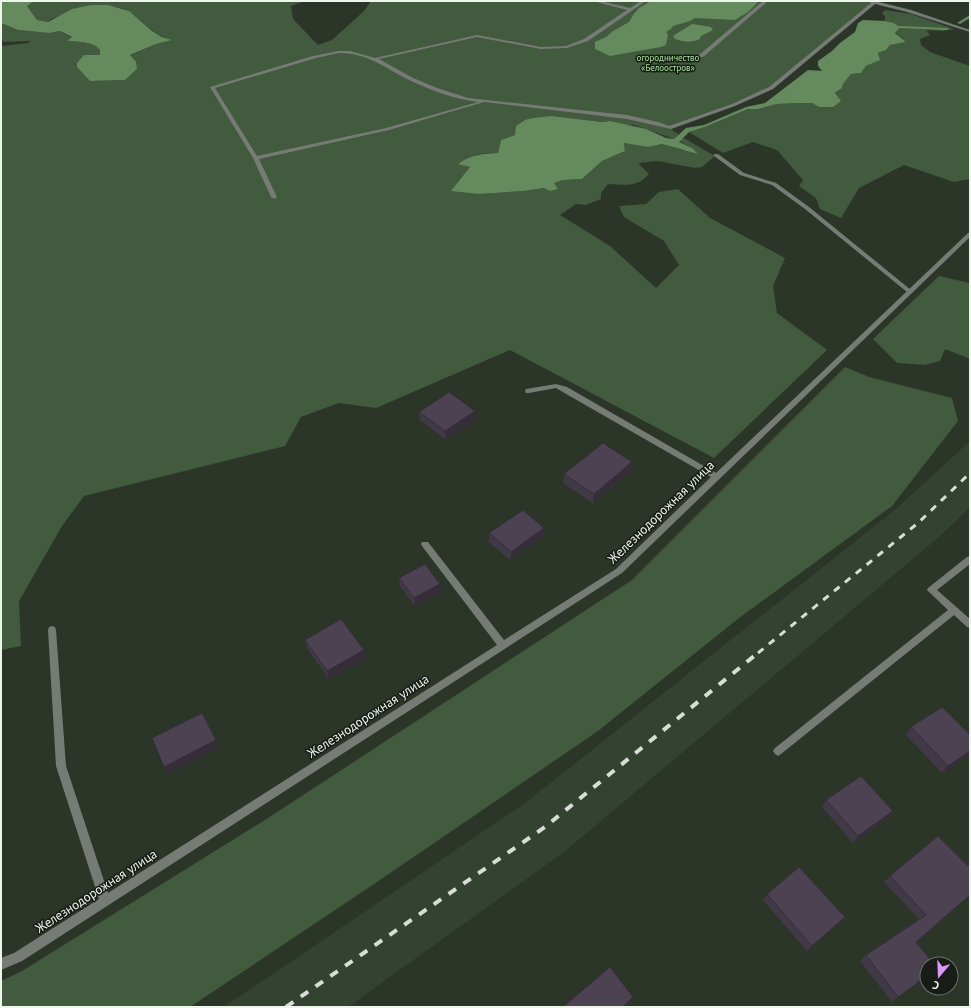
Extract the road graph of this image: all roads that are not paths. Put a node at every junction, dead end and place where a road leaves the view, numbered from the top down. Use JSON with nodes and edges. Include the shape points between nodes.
{"nodes":[{"id":1,"x":595,"y":1,"type":"edge"},
{"id":2,"x":644,"y":1,"type":"edge"},
{"id":3,"x":766,"y":1,"type":"edge"},
{"id":4,"x":868,"y":1,"type":"edge"},
{"id":5,"x":874,"y":2,"type":"junction"},
{"id":6,"x":631,"y":10,"type":"junction"},
{"id":7,"x":970,"y":30,"type":"edge"},
{"id":8,"x":701,"y":56,"type":"dead end"},
{"id":9,"x":375,"y":59,"type":"junction"},
{"id":10,"x":486,"y":101,"type":"junction"},
{"id":11,"x":716,"y":155,"type":"dead end"},
{"id":12,"x":256,"y":158,"type":"junction"},
{"id":13,"x":274,"y":197,"type":"dead end"},
{"id":14,"x":970,"y":234,"type":"edge"},
{"id":15,"x":910,"y":291,"type":"junction"},
{"id":16,"x":529,"y":391,"type":"dead end"},
{"id":17,"x":717,"y":477,"type":"junction"},
{"id":18,"x":425,"y":544,"type":"dead end"},
{"id":19,"x":970,"y":559,"type":"edge"},
{"id":20,"x":954,"y":610,"type":"junction"},
{"id":21,"x":970,"y":624,"type":"edge"},
{"id":22,"x":52,"y":630,"type":"dead end"},
{"id":23,"x":502,"y":646,"type":"junction"},
{"id":24,"x":778,"y":751,"type":"dead end"},
{"id":25,"x":105,"y":901,"type":"junction"},
{"id":26,"x":1,"y":964,"type":"edge"}],
"edges":[{"from":1,"to":6,"type":"street"},
{"from":2,"to":6,"type":"street"},
{"from":3,"to":8,"type":"street"},
{"from":4,"to":5,"type":"street"},
{"from":5,"to":7,"type":"street"},
{"from":5,"to":10,"type":"street","via":[[771,88],[706,116],[669,128],[627,117]]},
{"from":6,"to":9,"type":"street","via":[[586,40],[566,47],[541,48],[477,36]]},
{"from":9,"to":10,"type":"street","via":[[435,90]]},
{"from":9,"to":12,"type":"street","via":[[350,52],[339,52],[212,87]]},
{"from":10,"to":12,"type":"street","via":[[387,129]]},
{"from":11,"to":15,"type":"street","via":[[742,174],[774,184]]},
{"from":12,"to":13,"type":"street"},
{"from":14,"to":15,"type":"street","name":"Железнодорожная улица"},
{"from":15,"to":17,"type":"street","name":"Железнодорожная улица"},
{"from":16,"to":17,"type":"street","via":[[556,386],[564,389]]},
{"from":17,"to":23,"type":"street","name":"Железнодорожная улица","via":[[619,572]]},
{"from":18,"to":23,"type":"street"},
{"from":19,"to":20,"type":"street","via":[[931,590]]},
{"from":20,"to":21,"type":"street"},
{"from":20,"to":24,"type":"street"},
{"from":22,"to":25,"type":"street","via":[[61,766]]},
{"from":23,"to":25,"type":"street","name":"Железнодорожная улица"},
{"from":25,"to":26,"type":"street","name":"Железнодорожная улица","via":[[18,957]]}]}
